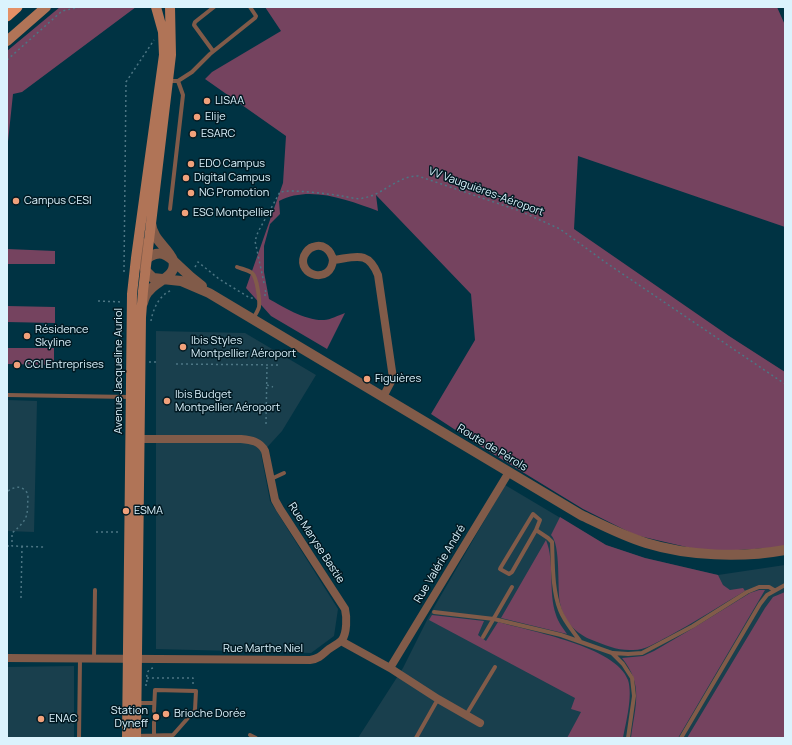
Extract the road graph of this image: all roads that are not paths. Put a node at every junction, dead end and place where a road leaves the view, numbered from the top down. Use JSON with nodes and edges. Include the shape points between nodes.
{"nodes":[{"id":1,"x":18,"y":7,"type":"edge"},
{"id":2,"x":46,"y":7,"type":"edge"},
{"id":3,"x":156,"y":7,"type":"edge"},
{"id":4,"x":171,"y":7,"type":"edge"},
{"id":5,"x":214,"y":7,"type":"edge"},
{"id":6,"x":250,"y":7,"type":"edge"},
{"id":7,"x":7,"y":16,"type":"edge"},
{"id":8,"x":7,"y":41,"type":"edge"},
{"id":9,"x":213,"y":51,"type":"junction"},
{"id":10,"x":173,"y":81,"type":"junction"},
{"id":11,"x":146,"y":187,"type":"junction"},
{"id":12,"x":170,"y":209,"type":"dead end"},
{"id":13,"x":151,"y":221,"type":"junction"},
{"id":14,"x":172,"y":258,"type":"junction"},
{"id":15,"x":333,"y":260,"type":"dead end"},
{"id":16,"x":143,"y":265,"type":"junction"},
{"id":17,"x":237,"y":267,"type":"dead end"},
{"id":18,"x":133,"y":279,"type":"junction"},
{"id":19,"x":162,"y":280,"type":"junction"},
{"id":20,"x":209,"y":293,"type":"junction"},
{"id":21,"x":143,"y":303,"type":"junction"},
{"id":22,"x":253,"y":319,"type":"junction"},
{"id":23,"x":7,"y":395,"type":"edge"},
{"id":24,"x":131,"y":397,"type":"junction"},
{"id":25,"x":383,"y":397,"type":"junction"},
{"id":26,"x":135,"y":439,"type":"junction"},
{"id":27,"x":509,"y":472,"type":"junction"},
{"id":28,"x":284,"y":473,"type":"dead end"},
{"id":29,"x":271,"y":479,"type":"junction"},
{"id":30,"x":536,"y":530,"type":"junction"},
{"id":31,"x":785,"y":550,"type":"edge"},
{"id":32,"x":785,"y":585,"type":"edge"},
{"id":33,"x":512,"y":587,"type":"dead end"},
{"id":34,"x":95,"y":590,"type":"dead end"},
{"id":35,"x":774,"y":590,"type":"junction"},
{"id":36,"x":434,"y":612,"type":"dead end"},
{"id":37,"x":494,"y":619,"type":"junction"},
{"id":38,"x":483,"y":637,"type":"dead end"},
{"id":39,"x":341,"y":641,"type":"junction"},
{"id":40,"x":581,"y":642,"type":"junction"},
{"id":41,"x":612,"y":653,"type":"junction"},
{"id":42,"x":7,"y":658,"type":"edge"},
{"id":43,"x":80,"y":659,"type":"junction"},
{"id":44,"x":94,"y":659,"type":"junction"},
{"id":45,"x":133,"y":659,"type":"junction"},
{"id":46,"x":495,"y":667,"type":"dead end"},
{"id":47,"x":390,"y":668,"type":"junction"},
{"id":48,"x":438,"y":699,"type":"junction"},
{"id":49,"x":137,"y":703,"type":"junction"},
{"id":50,"x":154,"y":703,"type":"junction"},
{"id":51,"x":154,"y":711,"type":"dead end"},
{"id":52,"x":466,"y":714,"type":"junction"},
{"id":53,"x":154,"y":722,"type":"dead end"},
{"id":54,"x":480,"y":723,"type":"dead end"},
{"id":55,"x":250,"y":735,"type":"dead end"},
{"id":56,"x":154,"y":736,"type":"junction"},
{"id":57,"x":133,"y":737,"type":"edge"},
{"id":58,"x":79,"y":738,"type":"edge"},
{"id":59,"x":256,"y":738,"type":"edge"},
{"id":60,"x":416,"y":738,"type":"edge"},
{"id":61,"x":628,"y":738,"type":"edge"},
{"id":62,"x":681,"y":738,"type":"edge"}],
"edges":[{"from":1,"to":7,"type":"highway"},
{"from":2,"to":8,"type":"main road"},
{"from":3,"to":11,"type":"main road","name":"Avenue Jacqueline Auriol","via":[[163,32],[164,55]]},
{"from":4,"to":10,"type":"main road","name":"Avenue Jacqueline Auriol"},
{"from":5,"to":9,"type":"lane","via":[[194,25]]},
{"from":6,"to":9,"type":"lane","via":[[255,18]]},
{"from":9,"to":10,"type":"lane","via":[[192,72]]},
{"from":10,"to":12,"type":"lane","via":[[183,95]]},
{"from":10,"to":13,"type":"main road","name":"Avenue Jacqueline Auriol"},
{"from":11,"to":16,"type":"street","via":[[141,251]]},
{"from":11,"to":18,"type":"main road","name":"Avenue Jacqueline Auriol"},
{"from":13,"to":14,"type":"street","name":"Route de Pérols","via":[[153,234]]},
{"from":13,"to":16,"type":"main road","name":"Avenue Jacqueline Auriol"},
{"from":14,"to":16,"type":"street","via":[[161,253],[153,254]]},
{"from":14,"to":19,"type":"street","via":[[172,272]]},
{"from":14,"to":20,"type":"street","name":"Route de Pérols"},
{"from":15,"to":25,"type":"street","via":[[363,257],[369,260],[378,275],[393,378]]},
{"from":16,"to":18,"type":"street"},
{"from":16,"to":19,"type":"street","via":[[153,278]]},
{"from":16,"to":21,"type":"main road","name":"Avenue Jacqueline Auriol"},
{"from":17,"to":22,"type":"lane","via":[[251,272],[254,276],[259,306]]},
{"from":18,"to":24,"type":"main road","name":"Avenue Jacqueline Auriol"},
{"from":19,"to":20,"type":"street","name":"Route de Pérols","via":[[181,281]]},
{"from":19,"to":21,"type":"street","via":[[149,290]]},
{"from":20,"to":22,"type":"street","name":"Route de Pérols"},
{"from":21,"to":26,"type":"main road","name":"Avenue Jacqueline Auriol","via":[[143,365]]},
{"from":22,"to":25,"type":"street","name":"Route de Pérols"},
{"from":23,"to":24,"type":"lane"},
{"from":24,"to":26,"type":"main road","name":"Avenue Jacqueline Auriol"},
{"from":25,"to":27,"type":"street","name":"Route de Pérols"},
{"from":26,"to":29,"type":"street","name":"Rue Maryse Bastie","via":[[241,439],[256,442],[265,451]]},
{"from":26,"to":45,"type":"main road","name":"Avenue Jacqueline Auriol"},
{"from":27,"to":31,"type":"street","name":"Route de Pérols","via":[[581,515],[646,543],[707,554],[744,555]]},
{"from":27,"to":47,"type":"street","name":"Rue Valérie André"},
{"from":28,"to":29,"type":"lane"},
{"from":29,"to":39,"type":"street","name":"Rue Maryse Bastie","via":[[280,509],[345,609],[345,627]]},
{"from":30,"to":30,"type":"lane","via":[[510,574],[500,569],[533,514],[540,518]]},
{"from":30,"to":40,"type":"lane","via":[[552,542],[560,610]]},
{"from":32,"to":35,"type":"lane"},
{"from":33,"to":37,"type":"lane"},
{"from":34,"to":44,"type":"lane"},
{"from":35,"to":41,"type":"lane","via":[[759,587],[747,592],[694,626],[642,653]]},
{"from":35,"to":62,"type":"lane","via":[[760,604]]},
{"from":36,"to":37,"type":"lane"},
{"from":37,"to":38,"type":"lane"},
{"from":37,"to":40,"type":"lane"},
{"from":39,"to":45,"type":"street","name":"Rue Marthe Niel","via":[[320,657],[310,660]]},
{"from":39,"to":47,"type":"street"},
{"from":40,"to":41,"type":"lane"},
{"from":41,"to":61,"type":"lane","via":[[632,678],[634,696]]},
{"from":42,"to":43,"type":"street","name":"Rue Marthe Niel"},
{"from":43,"to":44,"type":"street","name":"Rue Marthe Niel"},
{"from":43,"to":58,"type":"lane"},
{"from":44,"to":45,"type":"street","name":"Rue Marthe Niel"},
{"from":45,"to":49,"type":"main road","name":"Avenue Jacqueline Auriol"},
{"from":45,"to":57,"type":"main road","name":"Avenue Jacqueline Auriol"},
{"from":46,"to":52,"type":"lane"},
{"from":47,"to":48,"type":"street"},
{"from":48,"to":52,"type":"street"},
{"from":48,"to":60,"type":"lane"},
{"from":49,"to":50,"type":"lane"},
{"from":49,"to":57,"type":"main road","name":"Avenue Jacqueline Auriol"},
{"from":50,"to":51,"type":"lane"},
{"from":50,"to":56,"type":"lane","via":[[155,690],[196,691],[195,710],[173,735]]},
{"from":52,"to":54,"type":"street"},
{"from":53,"to":56,"type":"lane"},
{"from":55,"to":59,"type":"lane"},
{"from":56,"to":57,"type":"lane"}]}
